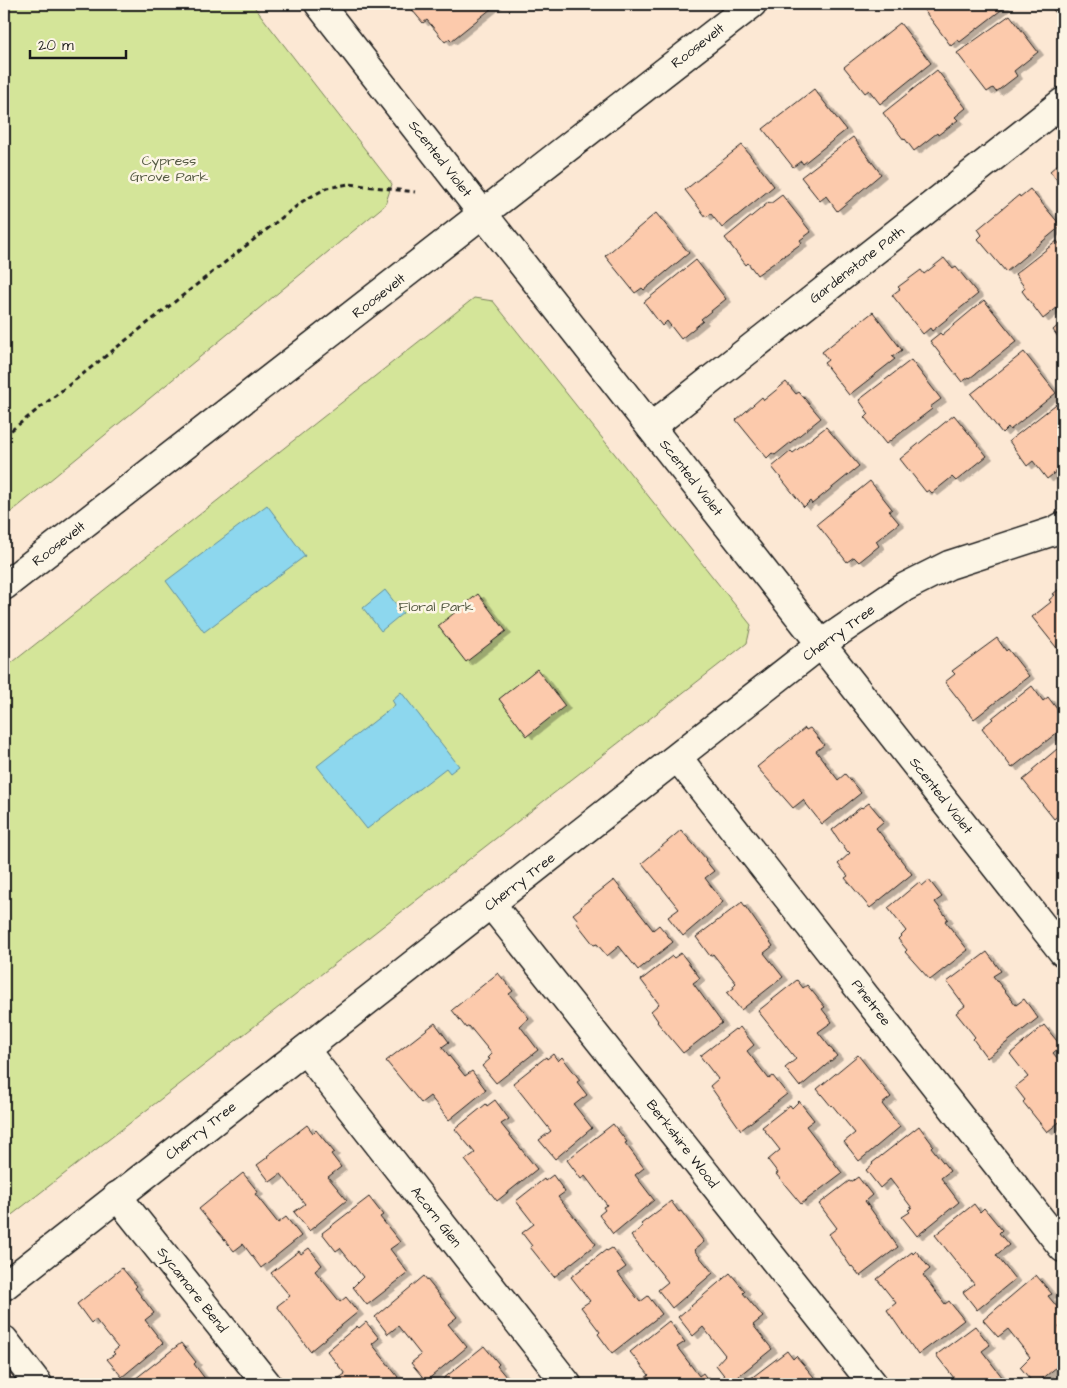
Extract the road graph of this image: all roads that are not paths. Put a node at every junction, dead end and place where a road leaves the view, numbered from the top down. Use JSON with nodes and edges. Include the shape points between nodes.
{"nodes":[{"id":1,"x":319,"y":4,"type":"edge"},
{"id":2,"x":752,"y":4,"type":"edge"},
{"id":3,"x":1063,"y":102,"type":"edge"},
{"id":4,"x":483,"y":214,"type":"junction"},
{"id":5,"x":651,"y":427,"type":"junction"},
{"id":6,"x":1063,"y":526,"type":"edge"},
{"id":7,"x":4,"y":586,"type":"edge"},
{"id":8,"x":822,"y":644,"type":"junction"},
{"id":9,"x":678,"y":758,"type":"junction"},
{"id":10,"x":491,"y":904,"type":"junction"},
{"id":11,"x":1063,"y":952,"type":"edge"},
{"id":12,"x":305,"y":1050,"type":"junction"},
{"id":13,"x":118,"y":1196,"type":"junction"},
{"id":14,"x":1063,"y":1248,"type":"edge"},
{"id":15,"x":4,"y":1286,"type":"edge"},
{"id":16,"x":4,"y":1340,"type":"edge"},
{"id":17,"x":38,"y":1384,"type":"edge"},
{"id":18,"x":267,"y":1384,"type":"edge"},
{"id":19,"x":567,"y":1384,"type":"edge"},
{"id":20,"x":873,"y":1384,"type":"edge"}],
"edges":[{"from":1,"to":4,"type":"street","name":"Scented Violet"},
{"from":2,"to":4,"type":"street","name":"Roosevelt"},
{"from":3,"to":5,"type":"street","name":"Gardenstone Path"},
{"from":4,"to":5,"type":"street","name":"Scented Violet"},
{"from":4,"to":7,"type":"street","name":"Roosevelt"},
{"from":5,"to":8,"type":"street","name":"Scented Violet"},
{"from":6,"to":8,"type":"street","name":"Cherry Tree","via":[[949,565],[905,587]]},
{"from":8,"to":9,"type":"street","name":"Cherry Tree"},
{"from":8,"to":11,"type":"street","name":"Scented Violet"},
{"from":9,"to":10,"type":"street","name":"Cherry Tree"},
{"from":9,"to":14,"type":"street","name":"Pinetree"},
{"from":10,"to":12,"type":"street","name":"Cherry Tree"},
{"from":10,"to":20,"type":"street","name":"Berkshire Wood"},
{"from":12,"to":13,"type":"street","name":"Cherry Tree"},
{"from":12,"to":19,"type":"street","name":"Acorn Glen"},
{"from":13,"to":15,"type":"street","name":"Cherry Tree"},
{"from":13,"to":18,"type":"street","name":"Sycamore Bend"},
{"from":16,"to":17,"type":"street"}]}
